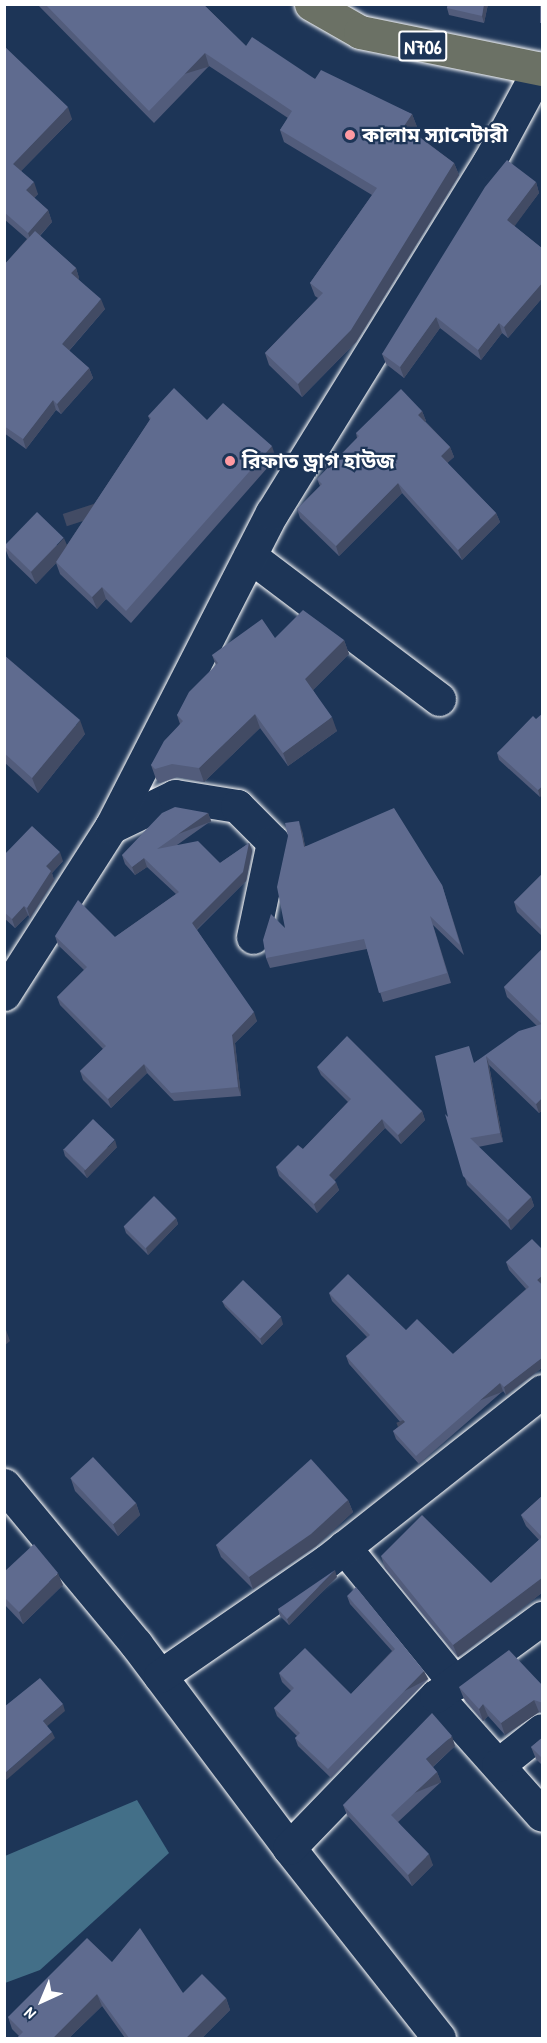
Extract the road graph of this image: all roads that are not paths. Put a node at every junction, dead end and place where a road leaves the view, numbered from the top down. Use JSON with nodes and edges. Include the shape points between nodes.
{"nodes":[{"id":1,"x":311,"y":4,"type":"edge"},
{"id":2,"x":541,"y":69,"type":"edge"},
{"id":3,"x":250,"y":556,"type":"junction"},
{"id":4,"x":439,"y":699,"type":"dead end"},
{"id":5,"x":111,"y":827,"type":"junction"},
{"id":6,"x":253,"y":937,"type":"dead end"},
{"id":7,"x":4,"y":994,"type":"edge"},
{"id":8,"x":543,"y":1391,"type":"edge"},
{"id":9,"x":4,"y":1485,"type":"edge"},
{"id":10,"x":344,"y":1547,"type":"junction"},
{"id":11,"x":543,"y":1618,"type":"edge"},
{"id":12,"x":160,"y":1676,"type":"junction"},
{"id":13,"x":445,"y":1690,"type":"junction"},
{"id":14,"x":543,"y":1730,"type":"edge"},
{"id":15,"x":498,"y":1765,"type":"junction"},
{"id":16,"x":543,"y":1815,"type":"edge"},
{"id":17,"x":289,"y":1848,"type":"junction"},
{"id":18,"x":439,"y":2038,"type":"edge"}],
"edges":[{"from":1,"to":2,"type":"highway","number":"N706","via":[[360,32]]},
{"from":2,"to":3,"type":"street","via":[[489,162],[272,513]]},
{"from":3,"to":4,"type":"street"},
{"from":3,"to":5,"type":"street"},
{"from":5,"to":6,"type":"street","via":[[175,796],[237,806],[273,842]]},
{"from":5,"to":7,"type":"street"},
{"from":8,"to":10,"type":"street"},
{"from":9,"to":12,"type":"street"},
{"from":10,"to":12,"type":"street"},
{"from":10,"to":13,"type":"street"},
{"from":11,"to":13,"type":"street"},
{"from":12,"to":17,"type":"street"},
{"from":13,"to":15,"type":"street"},
{"from":13,"to":17,"type":"street"},
{"from":14,"to":15,"type":"street"},
{"from":15,"to":16,"type":"street"},
{"from":17,"to":18,"type":"street"}]}
